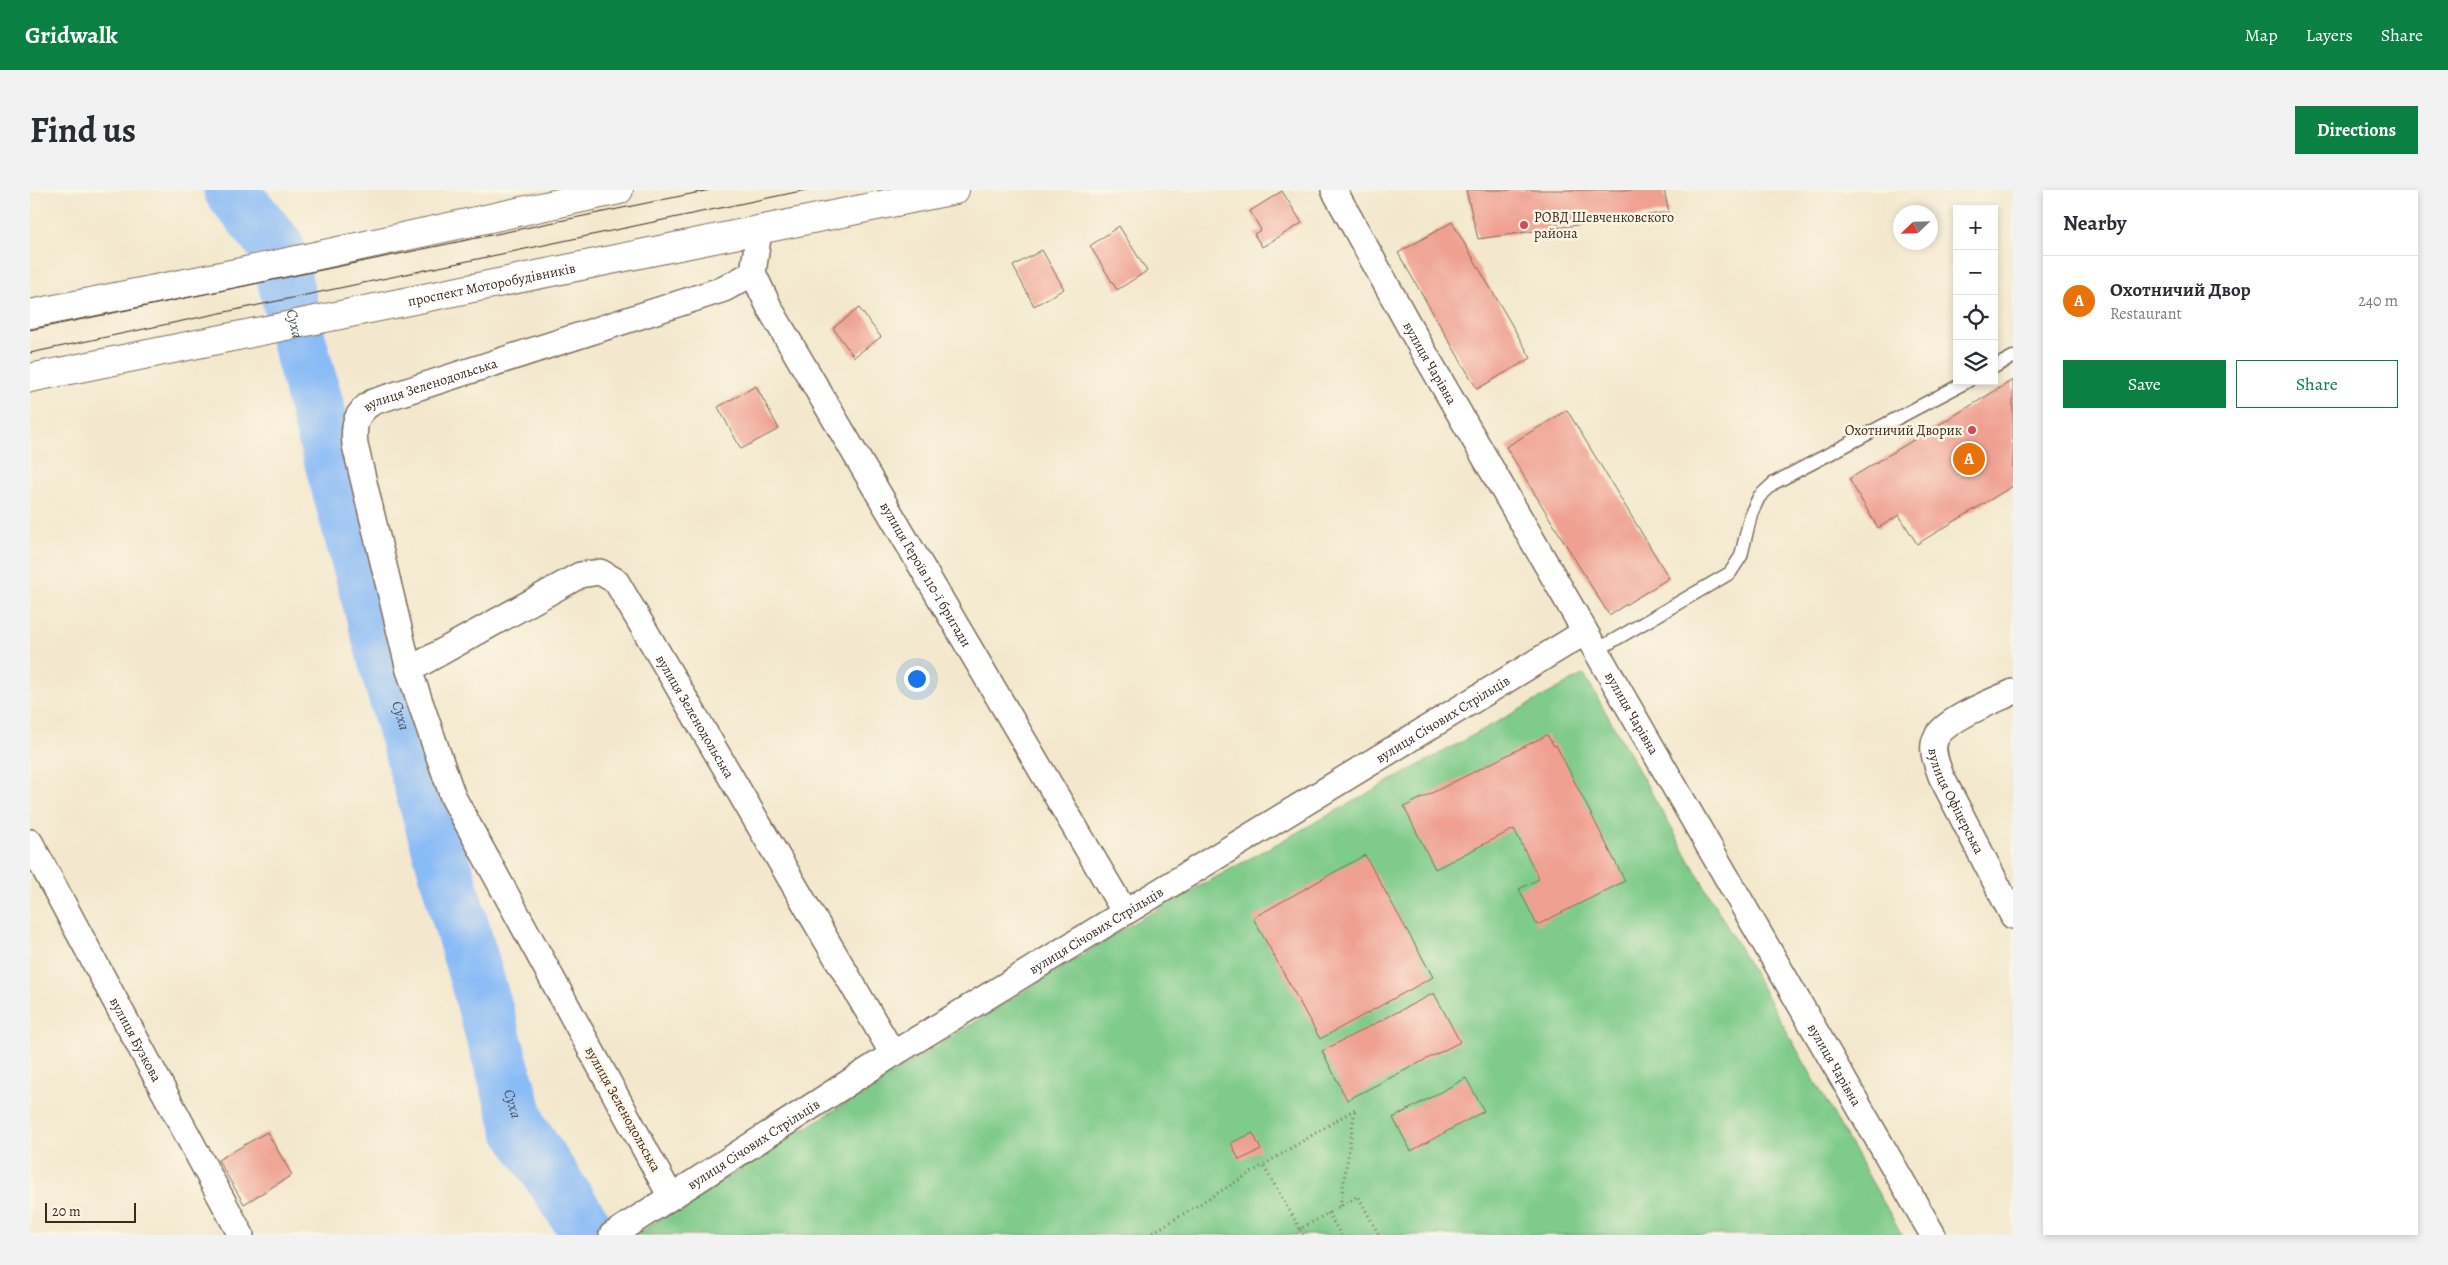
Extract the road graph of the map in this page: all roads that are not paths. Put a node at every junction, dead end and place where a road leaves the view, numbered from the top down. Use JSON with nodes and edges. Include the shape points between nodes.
{"nodes":[{"id":1,"x":619,"y":190,"type":"edge"},
{"id":2,"x":955,"y":190,"type":"edge"},
{"id":3,"x":1334,"y":190,"type":"edge"},
{"id":4,"x":759,"y":231,"type":"junction"},
{"id":5,"x":753,"y":273,"type":"junction"},
{"id":6,"x":30,"y":314,"type":"edge"},
{"id":7,"x":2013,"y":358,"type":"edge"},
{"id":8,"x":1998,"y":365,"type":"edge"},
{"id":9,"x":30,"y":378,"type":"edge"},
{"id":10,"x":1960,"y":385,"type":"edge"},
{"id":11,"x":1591,"y":641,"type":"junction"},
{"id":12,"x":409,"y":670,"type":"junction"},
{"id":13,"x":2013,"y":692,"type":"edge"},
{"id":14,"x":30,"y":842,"type":"edge"},
{"id":15,"x":1124,"y":912,"type":"junction"},
{"id":16,"x":2013,"y":916,"type":"edge"},
{"id":17,"x":893,"y":1054,"type":"junction"},
{"id":18,"x":671,"y":1197,"type":"junction"},
{"id":19,"x":241,"y":1235,"type":"edge"},
{"id":20,"x":612,"y":1235,"type":"edge"},
{"id":21,"x":1933,"y":1235,"type":"edge"}],
"edges":[{"from":1,"to":6,"type":"main road","via":[[242,272]]},
{"from":2,"to":4,"type":"main road","name":"проспект Моторобудівників"},
{"from":3,"to":11,"type":"street","name":"вулиця Чарівна"},
{"from":4,"to":5,"type":"street"},
{"from":4,"to":9,"type":"main road","name":"проспект Моторобудівників"},
{"from":5,"to":12,"type":"street","name":"вулиця Зеленодольська","via":[[724,288],[373,402],[358,414],[354,429],[355,445]]},
{"from":5,"to":15,"type":"street","name":"вулиця Героїв 110-ї бригади","via":[[770,309]]},
{"from":7,"to":8,"type":"lane"},
{"from":10,"to":11,"type":"lane","via":[[1774,483],[1759,497],[1750,514],[1741,556],[1730,573]]},
{"from":11,"to":15,"type":"street","name":"вулиця Січових Стрільців"},
{"from":11,"to":21,"type":"street","name":"вулиця Чарівна"},
{"from":12,"to":17,"type":"street","name":"вулиця Зеленодольська","via":[[580,575],[600,572],[616,581]]},
{"from":12,"to":18,"type":"street","name":"вулиця Зеленодольська","via":[[453,797]]},
{"from":13,"to":16,"type":"street","name":"вулиця Офіцерська","via":[[1945,726],[1936,738],[1934,754],[1941,776]]},
{"from":14,"to":19,"type":"street","name":"вулиця Бузкова"},
{"from":15,"to":17,"type":"street","name":"вулиця Січових Стрільців"},
{"from":17,"to":18,"type":"street","name":"вулиця Січових Стрільців"},
{"from":18,"to":20,"type":"street","name":"вулиця Січових Стрільців"}]}
